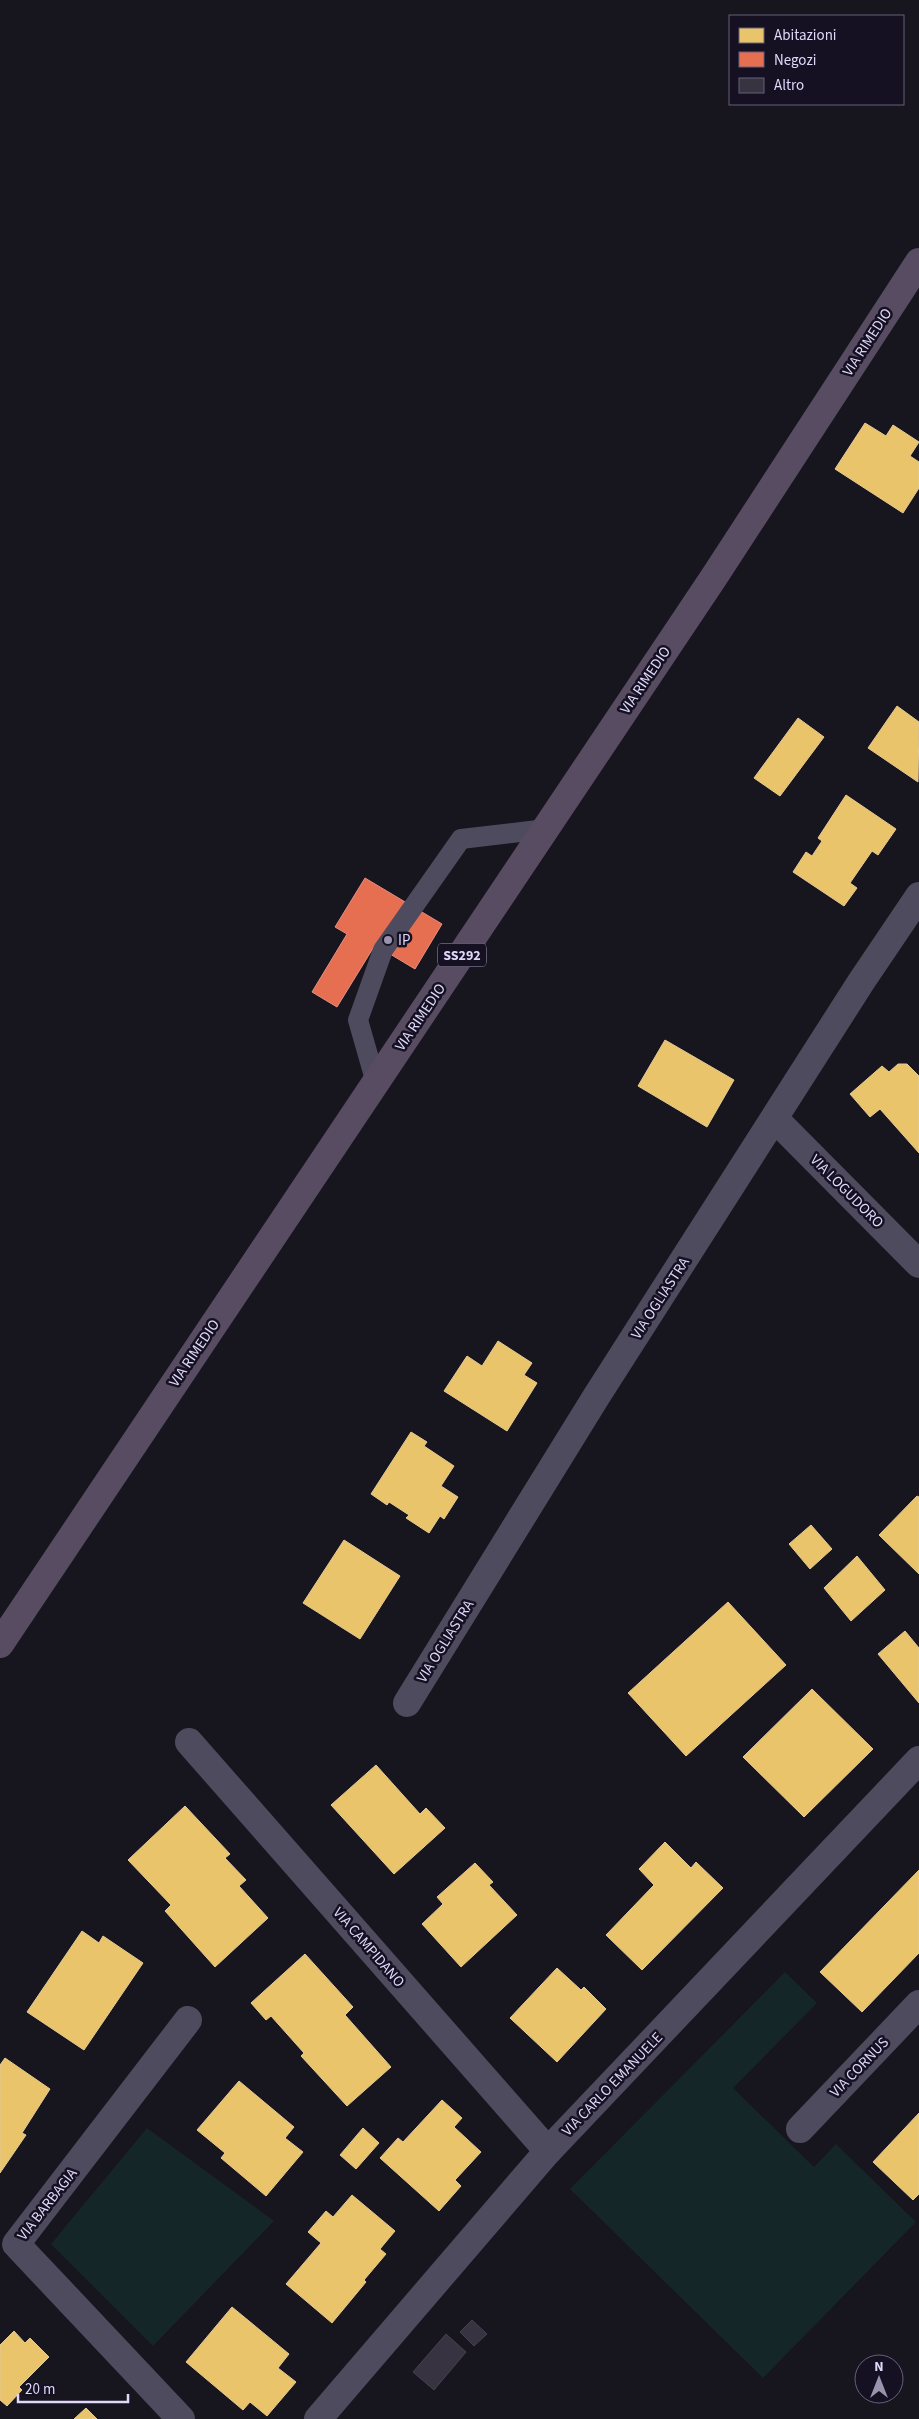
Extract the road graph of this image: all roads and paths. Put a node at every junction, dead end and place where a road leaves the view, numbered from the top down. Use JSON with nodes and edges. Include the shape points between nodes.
{"nodes":[{"id":1,"x":919,"y":262,"type":"edge"},
{"id":2,"x":546,"y":828,"type":"junction"},
{"id":3,"x":919,"y":896,"type":"edge"},
{"id":4,"x":376,"y":1083,"type":"junction"},
{"id":5,"x":775,"y":1119,"type":"junction"},
{"id":6,"x":919,"y":1264,"type":"edge"},
{"id":7,"x":1,"y":1640,"type":"edge"},
{"id":8,"x":407,"y":1703,"type":"dead end"},
{"id":9,"x":190,"y":1742,"type":"dead end"},
{"id":10,"x":919,"y":1760,"type":"edge"},
{"id":11,"x":919,"y":2004,"type":"edge"},
{"id":12,"x":188,"y":2020,"type":"dead end"},
{"id":13,"x":800,"y":2129,"type":"dead end"},
{"id":14,"x":548,"y":2151,"type":"junction"},
{"id":15,"x":182,"y":2419,"type":"edge"},
{"id":16,"x":318,"y":2419,"type":"edge"}],
"edges":[{"from":1,"to":2,"type":"main road","name":"VIA RIMEDIO","number":"SS292","via":[[714,578]]},
{"from":2,"to":4,"type":"main road","name":"VIA RIMEDIO","number":"SS292"},
{"from":2,"to":4,"type":"lane","via":[[461,839],[383,950],[358,1020]]},
{"from":3,"to":5,"type":"street","name":"VIA OGLIASTRA"},
{"from":4,"to":7,"type":"main road","name":"VIA RIMEDIO","number":"SS292"},
{"from":5,"to":6,"type":"street","name":"VIA LOGUDORO"},
{"from":5,"to":8,"type":"street","name":"VIA OGLIASTRA","via":[[596,1397]]},
{"from":9,"to":14,"type":"street","name":"VIA CAMPIDANO"},
{"from":10,"to":14,"type":"street","name":"VIA CARLO EMANUELE"},
{"from":11,"to":13,"type":"street","name":"VIA CORNUS"},
{"from":12,"to":15,"type":"street","name":"VIA BARBAGIA","via":[[16,2244]]},
{"from":14,"to":16,"type":"street","name":"VIA CARLO EMANUELE"}]}
